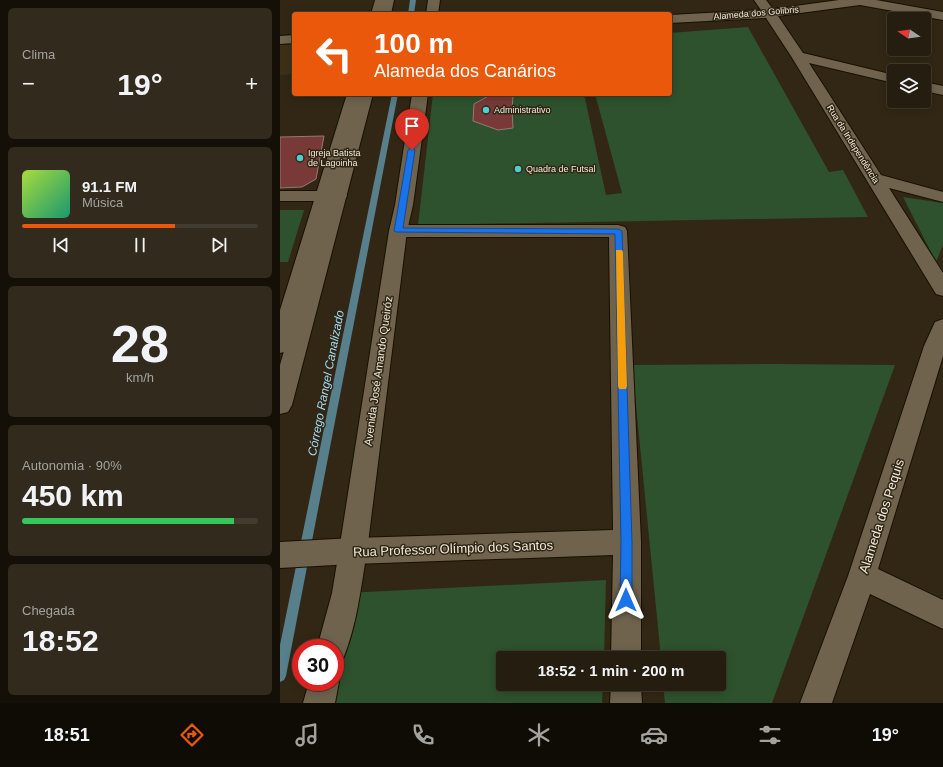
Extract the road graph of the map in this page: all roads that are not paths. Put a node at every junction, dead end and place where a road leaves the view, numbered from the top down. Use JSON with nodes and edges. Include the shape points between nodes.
{"nodes":[{"id":1,"x":381,"y":0,"type":"edge"},
{"id":2,"x":388,"y":0,"type":"edge"},
{"id":3,"x":434,"y":0,"type":"edge"},
{"id":4,"x":760,"y":0,"type":"edge"},
{"id":5,"x":863,"y":0,"type":"edge"},
{"id":6,"x":378,"y":12,"type":"edge"},
{"id":7,"x":385,"y":12,"type":"edge"},
{"id":8,"x":432,"y":12,"type":"edge"},
{"id":9,"x":768,"y":14,"type":"junction"},
{"id":10,"x":943,"y":16,"type":"edge"},
{"id":11,"x":672,"y":19,"type":"edge"},
{"id":12,"x":292,"y":39,"type":"edge"},
{"id":13,"x":280,"y":40,"type":"edge"},
{"id":14,"x":798,"y":56,"type":"junction"},
{"id":15,"x":887,"y":77,"type":"edge"},
{"id":16,"x":931,"y":88,"type":"edge"},
{"id":17,"x":943,"y":91,"type":"edge"},
{"id":18,"x":354,"y":96,"type":"edge"},
{"id":19,"x":364,"y":96,"type":"edge"},
{"id":20,"x":420,"y":96,"type":"edge"},
{"id":21,"x":875,"y":178,"type":"junction"},
{"id":22,"x":280,"y":196,"type":"edge"},
{"id":23,"x":331,"y":196,"type":"junction"},
{"id":24,"x":943,"y":197,"type":"edge"},
{"id":25,"x":398,"y":231,"type":"junction"},
{"id":26,"x":943,"y":289,"type":"edge"},
{"id":27,"x":940,"y":341,"type":"edge"},
{"id":28,"x":280,"y":345,"type":"edge"},
{"id":29,"x":280,"y":405,"type":"edge"},
{"id":30,"x":627,"y":542,"type":"junction"},
{"id":31,"x":342,"y":551,"type":"junction"},
{"id":32,"x":280,"y":555,"type":"edge"},
{"id":33,"x":862,"y":576,"type":"junction"},
{"id":34,"x":943,"y":615,"type":"edge"},
{"id":35,"x":334,"y":639,"type":"edge"},
{"id":36,"x":626,"y":651,"type":"edge"},
{"id":37,"x":322,"y":691,"type":"edge"},
{"id":38,"x":626,"y":691,"type":"edge"},
{"id":39,"x":319,"y":703,"type":"edge"},
{"id":40,"x":626,"y":703,"type":"edge"},
{"id":41,"x":816,"y":703,"type":"edge"}],
"edges":[{"from":1,"to":6,"type":"street"},
{"from":2,"to":7,"type":"street"},
{"from":3,"to":8,"type":"street"},
{"from":4,"to":9,"type":"street","name":"Rua da Independência"},
{"from":5,"to":9,"type":"street","name":"Alameda dos Golibris"},
{"from":5,"to":10,"type":"street","name":"Alameda dos Golibris"},
{"from":9,"to":11,"type":"street","name":"Alameda dos Golibris"},
{"from":9,"to":14,"type":"street","name":"Rua da Independência"},
{"from":12,"to":13,"type":"street"},
{"from":14,"to":15,"type":"street"},
{"from":14,"to":21,"type":"street","name":"Rua da Independência"},
{"from":16,"to":17,"type":"street"},
{"from":18,"to":23,"type":"street"},
{"from":19,"to":23,"type":"street"},
{"from":20,"to":25,"type":"street","name":"Avenida José Amando Queiróz"},
{"from":21,"to":24,"type":"street"},
{"from":21,"to":26,"type":"street","name":"Rua da Independência"},
{"from":22,"to":23,"type":"street"},
{"from":23,"to":28,"type":"street"},
{"from":23,"to":29,"type":"street"},
{"from":25,"to":30,"type":"street","via":[[618,231]]},
{"from":25,"to":31,"type":"street","name":"Avenida José Amando Queiróz"},
{"from":27,"to":33,"type":"street","name":"Alameda dos Pequis"},
{"from":30,"to":31,"type":"street","name":"Rua Professor Olímpio dos Santos"},
{"from":30,"to":36,"type":"street"},
{"from":31,"to":32,"type":"street","name":"Rua Professor Olímpio dos Santos"},
{"from":31,"to":35,"type":"street","name":"Avenida José Amando Queiróz","via":[[346,593]]},
{"from":33,"to":34,"type":"street"},
{"from":33,"to":41,"type":"street","name":"Alameda dos Pequis"},
{"from":37,"to":39,"type":"street"},
{"from":38,"to":40,"type":"street"}]}
